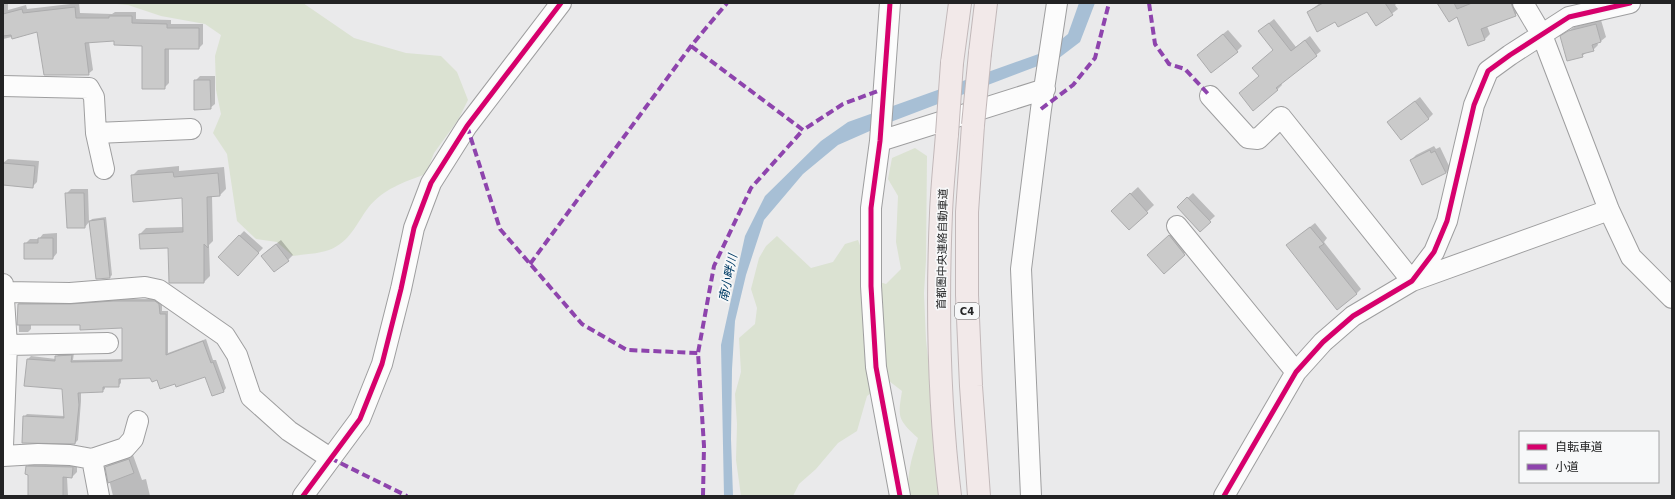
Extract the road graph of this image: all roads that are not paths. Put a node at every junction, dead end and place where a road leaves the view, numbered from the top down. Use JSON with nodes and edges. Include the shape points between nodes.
{"nodes":[{"id":1,"x":561,"y":3,"type":"edge"},
{"id":2,"x":890,"y":3,"type":"edge"},
{"id":3,"x":960,"y":3,"type":"edge"},
{"id":4,"x":986,"y":3,"type":"edge"},
{"id":5,"x":1057,"y":3,"type":"edge"},
{"id":6,"x":1523,"y":3,"type":"edge"},
{"id":7,"x":1630,"y":3,"type":"edge"},
{"id":8,"x":1542,"y":35,"type":"junction"},
{"id":9,"x":3,"y":86,"type":"edge"},
{"id":10,"x":1045,"y":89,"type":"junction"},
{"id":11,"x":1210,"y":96,"type":"dead end"},
{"id":12,"x":191,"y":128,"type":"dead end"},
{"id":13,"x":96,"y":133,"type":"junction"},
{"id":14,"x":880,"y":141,"type":"junction"},
{"id":15,"x":104,"y":169,"type":"dead end"},
{"id":16,"x":1609,"y":210,"type":"junction"},
{"id":17,"x":1177,"y":226,"type":"dead end"},
{"id":18,"x":1412,"y":281,"type":"junction"},
{"id":19,"x":4,"y":288,"type":"edge"},
{"id":20,"x":1672,"y":298,"type":"edge"},
{"id":21,"x":108,"y":343,"type":"dead end"},
{"id":22,"x":7,"y":345,"type":"junction"},
{"id":23,"x":1296,"y":372,"type":"junction"},
{"id":24,"x":138,"y":421,"type":"dead end"},
{"id":25,"x":3,"y":446,"type":"edge"},
{"id":26,"x":3,"y":456,"type":"edge"},
{"id":27,"x":330,"y":458,"type":"junction"},
{"id":28,"x":92,"y":459,"type":"junction"},
{"id":29,"x":100,"y":496,"type":"edge"},
{"id":30,"x":303,"y":496,"type":"edge"},
{"id":31,"x":900,"y":496,"type":"edge"},
{"id":32,"x":950,"y":496,"type":"edge"},
{"id":33,"x":979,"y":496,"type":"edge"},
{"id":34,"x":1031,"y":496,"type":"edge"},
{"id":35,"x":1224,"y":496,"type":"edge"}],
"edges":[{"from":1,"to":27,"type":"street","via":[[467,126],[430,183],[414,228],[382,364],[360,419]]},
{"from":2,"to":14,"type":"street"},
{"from":3,"to":32,"type":"highway","name":"首都圏中央連絡自動車道","number":"C4","bridge":true,"via":[[952,63],[941,213],[942,389]]},
{"from":4,"to":33,"type":"highway","number":"C4","bridge":true,"via":[[967,212],[970,386]]},
{"from":5,"to":10,"type":"street"},
{"from":6,"to":8,"type":"street"},
{"from":7,"to":8,"type":"street","via":[[1568,17]]},
{"from":8,"to":16,"type":"street"},
{"from":8,"to":18,"type":"street","via":[[1488,72],[1474,105],[1447,221],[1434,252]]},
{"from":9,"to":13,"type":"street","via":[[89,88],[94,96]]},
{"from":10,"to":14,"type":"street"},
{"from":10,"to":34,"type":"street","via":[[1040,109],[1021,269]]},
{"from":11,"to":18,"type":"street","via":[[1248,138],[1258,139],[1281,117]]},
{"from":12,"to":13,"type":"street"},
{"from":13,"to":15,"type":"street"},
{"from":14,"to":31,"type":"street","via":[[872,208],[872,293],[876,367]]},
{"from":16,"to":18,"type":"street"},
{"from":16,"to":20,"type":"street","via":[[1631,257]]},
{"from":17,"to":23,"type":"street"},
{"from":18,"to":23,"type":"street","via":[[1353,316],[1323,342]]},
{"from":19,"to":22,"type":"street"},
{"from":19,"to":27,"type":"street","via":[[70,293],[145,287],[159,290],[224,336],[237,355],[251,398],[289,431]]},
{"from":21,"to":22,"type":"street"},
{"from":22,"to":25,"type":"street"},
{"from":23,"to":35,"type":"street"},
{"from":24,"to":28,"type":"street","via":[[133,439],[125,448]]},
{"from":26,"to":28,"type":"street","via":[[70,455]]},
{"from":27,"to":30,"type":"street"},
{"from":28,"to":29,"type":"street"}]}
